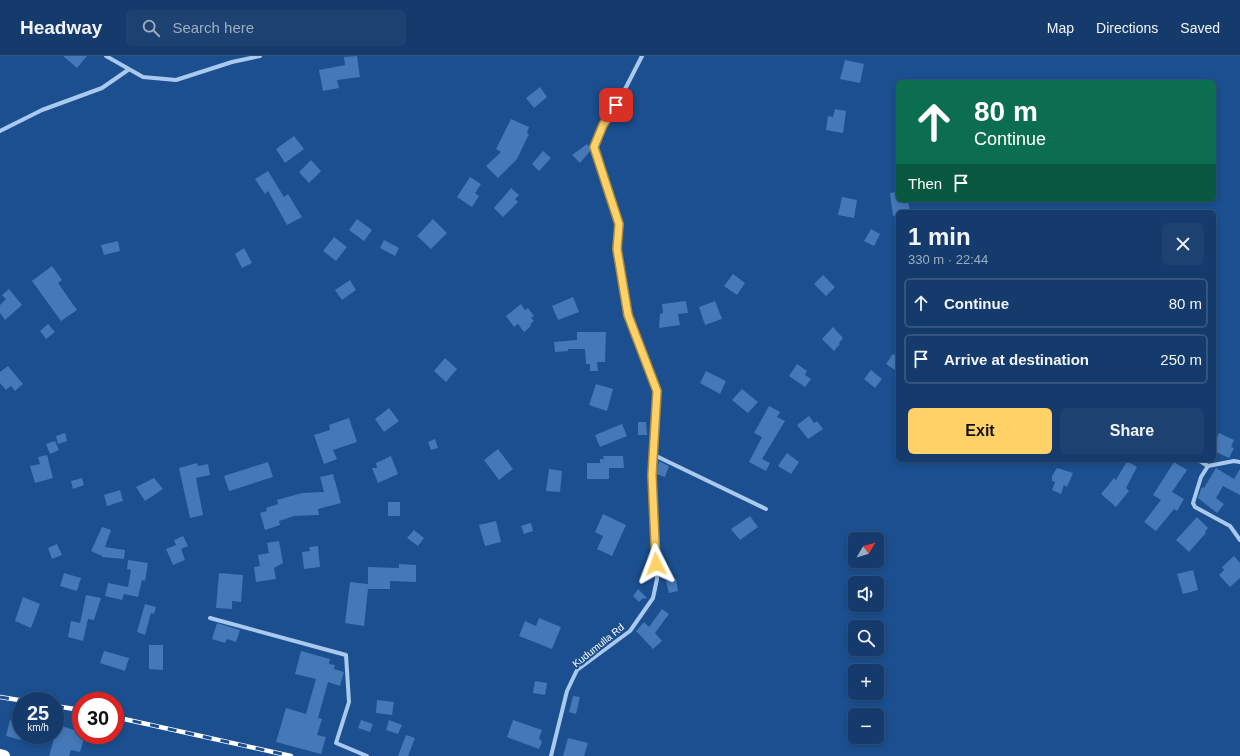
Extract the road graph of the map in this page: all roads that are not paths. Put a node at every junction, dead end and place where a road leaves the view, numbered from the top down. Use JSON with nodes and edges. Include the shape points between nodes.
{"nodes":[{"id":1,"x":106,"y":56,"type":"edge"},
{"id":2,"x":260,"y":56,"type":"edge"},
{"id":3,"x":642,"y":56,"type":"edge"},
{"id":4,"x":128,"y":70,"type":"junction"},
{"id":5,"x":0,"y":131,"type":"edge"},
{"id":6,"x":652,"y":454,"type":"junction"},
{"id":7,"x":1201,"y":462,"type":"edge"},
{"id":8,"x":1240,"y":462,"type":"edge"},
{"id":9,"x":1208,"y":466,"type":"junction"},
{"id":10,"x":766,"y":509,"type":"dead end"},
{"id":11,"x":1240,"y":540,"type":"edge"},
{"id":12,"x":210,"y":618,"type":"dead end"},
{"id":13,"x":0,"y":755,"type":"edge"},
{"id":14,"x":4,"y":756,"type":"edge"},
{"id":15,"x":367,"y":756,"type":"edge"},
{"id":16,"x":551,"y":756,"type":"edge"}],
"edges":[{"from":1,"to":4,"type":"street"},
{"from":2,"to":4,"type":"street","via":[[176,80],[143,77]]},
{"from":3,"to":6,"type":"street","name":"Kudumulla Rd","via":[[603,125],[594,147],[619,224],[617,249],[628,315],[657,391]]},
{"from":4,"to":5,"type":"street","via":[[102,88],[42,110]]},
{"from":6,"to":10,"type":"street"},
{"from":6,"to":16,"type":"street","name":"Kudumulla Rd","via":[[657,579],[653,598],[630,631],[577,670],[567,691]]},
{"from":7,"to":9,"type":"street"},
{"from":8,"to":9,"type":"street"},
{"from":9,"to":11,"type":"street","via":[[1201,477],[1193,502],[1195,507],[1230,526]]},
{"from":12,"to":15,"type":"street","via":[[346,655],[349,702],[336,743]]},
{"from":13,"to":14,"type":"highway"}]}
